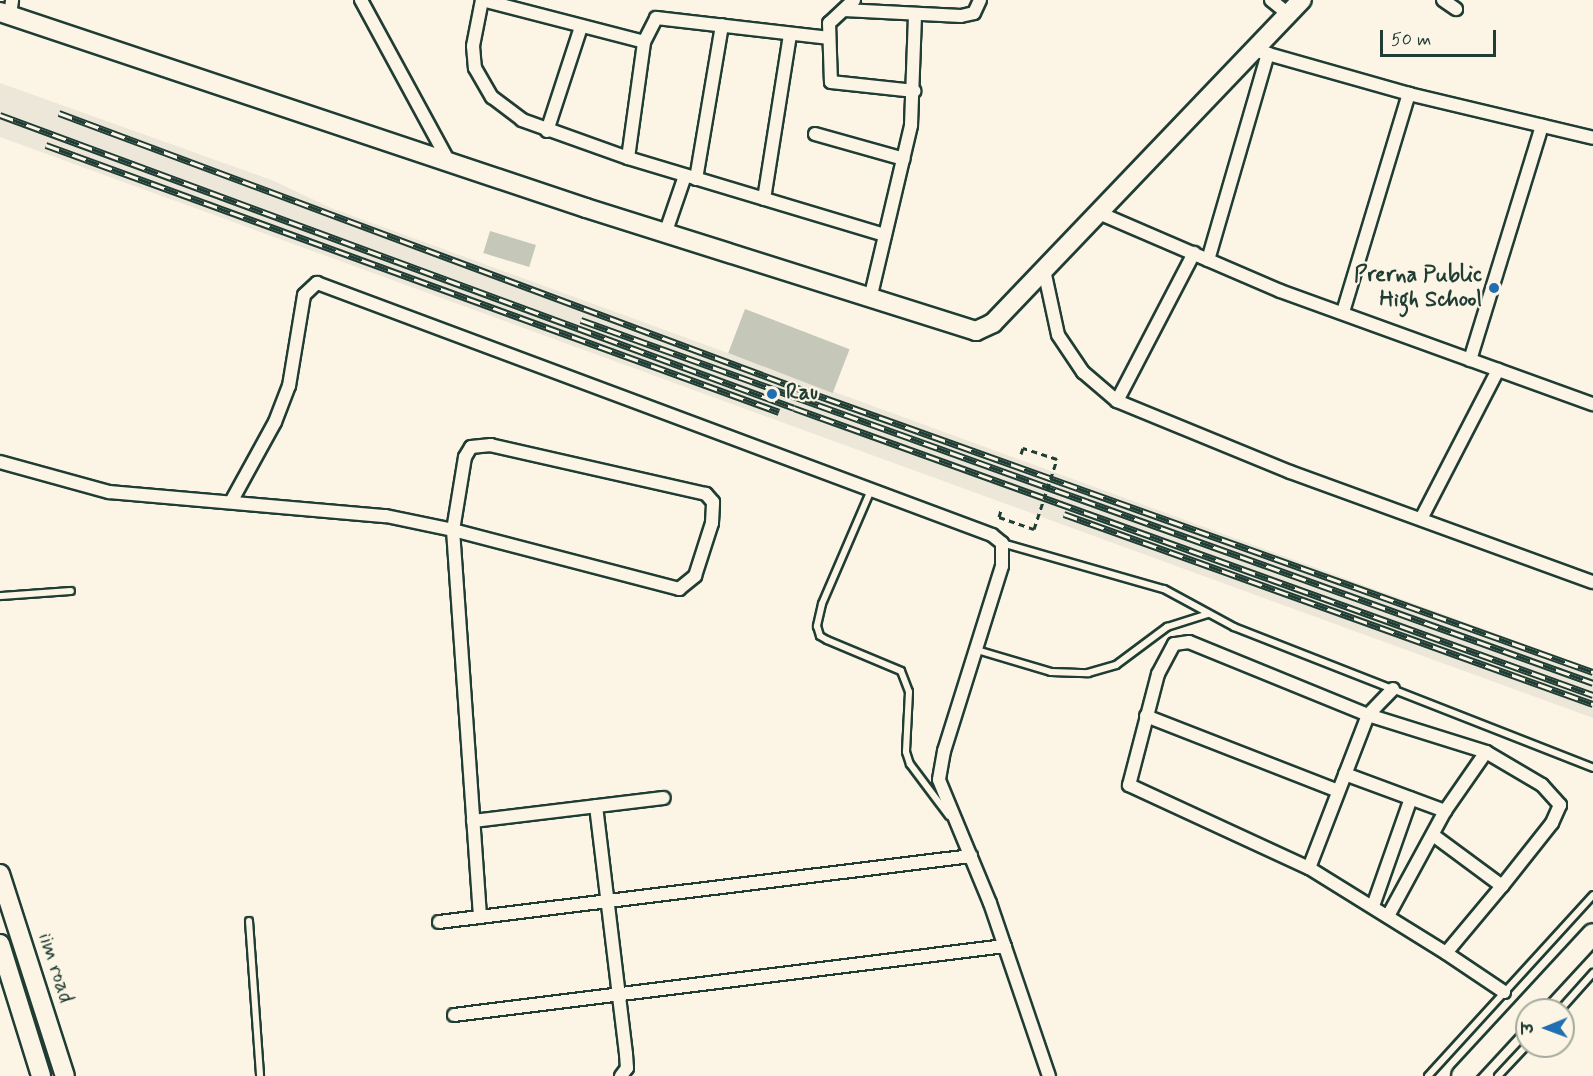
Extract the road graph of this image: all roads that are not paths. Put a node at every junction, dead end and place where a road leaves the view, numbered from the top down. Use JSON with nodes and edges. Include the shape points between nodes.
{"nodes":[{"id":1,"x":361,"y":0,"type":"edge"},
{"id":2,"x":482,"y":0,"type":"edge"},
{"id":3,"x":854,"y":0,"type":"edge"},
{"id":4,"x":980,"y":0,"type":"edge"},
{"id":5,"x":1271,"y":0,"type":"edge"},
{"id":6,"x":1302,"y":0,"type":"edge"},
{"id":7,"x":1443,"y":0,"type":"edge"},
{"id":8,"x":7,"y":9,"type":"edge"},
{"id":9,"x":1456,"y":9,"type":"dead end"},
{"id":10,"x":844,"y":10,"type":"junction"},
{"id":11,"x":1288,"y":14,"type":"junction"},
{"id":12,"x":915,"y":15,"type":"junction"},
{"id":13,"x":722,"y":25,"type":"junction"},
{"id":14,"x":581,"y":27,"type":"junction"},
{"id":15,"x":790,"y":34,"type":"junction"},
{"id":16,"x":828,"y":38,"type":"junction"},
{"id":17,"x":644,"y":42,"type":"junction"},
{"id":18,"x":1261,"y":52,"type":"junction"},
{"id":19,"x":915,"y":91,"type":"junction"},
{"id":20,"x":1409,"y":94,"type":"junction"},
{"id":21,"x":1542,"y":126,"type":"junction"},
{"id":22,"x":547,"y":131,"type":"junction"},
{"id":23,"x":815,"y":134,"type":"dead end"},
{"id":24,"x":1593,"y":138,"type":"edge"},
{"id":25,"x":628,"y":158,"type":"junction"},
{"id":26,"x":904,"y":159,"type":"junction"},
{"id":27,"x":448,"y":160,"type":"junction"},
{"id":28,"x":690,"y":177,"type":"junction"},
{"id":29,"x":764,"y":199,"type":"junction"},
{"id":30,"x":1099,"y":213,"type":"junction"},
{"id":31,"x":665,"y":234,"type":"junction"},
{"id":32,"x":885,"y":235,"type":"junction"},
{"id":33,"x":1194,"y":254,"type":"junction"},
{"id":34,"x":1208,"y":260,"type":"junction"},
{"id":35,"x":1044,"y":270,"type":"junction"},
{"id":36,"x":870,"y":299,"type":"junction"},
{"id":37,"x":1342,"y":312,"type":"junction"},
{"id":38,"x":1470,"y":360,"type":"junction"},
{"id":39,"x":1498,"y":370,"type":"junction"},
{"id":40,"x":1117,"y":401,"type":"junction"},
{"id":41,"x":1593,"y":404,"type":"edge"},
{"id":42,"x":0,"y":462,"type":"edge"},
{"id":43,"x":871,"y":490,"type":"junction"},
{"id":44,"x":231,"y":502,"type":"junction"},
{"id":45,"x":1421,"y":519,"type":"junction"},
{"id":46,"x":453,"y":530,"type":"junction"},
{"id":47,"x":1002,"y":543,"type":"junction"},
{"id":48,"x":1593,"y":582,"type":"edge"},
{"id":49,"x":70,"y":591,"type":"dead end"},
{"id":50,"x":0,"y":596,"type":"edge"},
{"id":51,"x":1208,"y":614,"type":"junction"},
{"id":52,"x":977,"y":650,"type":"junction"},
{"id":53,"x":1393,"y":689,"type":"junction"},
{"id":54,"x":1368,"y":715,"type":"junction"},
{"id":55,"x":1146,"y":716,"type":"junction"},
{"id":56,"x":1486,"y":752,"type":"junction"},
{"id":57,"x":1593,"y":768,"type":"edge"},
{"id":58,"x":1345,"y":774,"type":"junction"},
{"id":59,"x":1338,"y":791,"type":"junction"},
{"id":60,"x":664,"y":798,"type":"dead end"},
{"id":61,"x":1411,"y":798,"type":"junction"},
{"id":62,"x":596,"y":806,"type":"junction"},
{"id":63,"x":1445,"y":811,"type":"junction"},
{"id":64,"x":472,"y":821,"type":"junction"},
{"id":65,"x":958,"y":827,"type":"junction"},
{"id":66,"x":1433,"y":836,"type":"junction"},
{"id":67,"x":971,"y":856,"type":"junction"},
{"id":68,"x":1309,"y":867,"type":"junction"},
{"id":69,"x":0,"y":874,"type":"edge"},
{"id":70,"x":1502,"y":886,"type":"junction"},
{"id":71,"x":1593,"y":895,"type":"edge"},
{"id":72,"x":608,"y":901,"type":"junction"},
{"id":73,"x":1372,"y":906,"type":"junction"},
{"id":74,"x":1388,"y":916,"type":"junction"},
{"id":75,"x":480,"y":917,"type":"junction"},
{"id":76,"x":249,"y":921,"type":"dead end"},
{"id":77,"x":439,"y":922,"type":"dead end"},
{"id":78,"x":1593,"y":934,"type":"edge"},
{"id":79,"x":0,"y":944,"type":"edge"},
{"id":80,"x":1005,"y":946,"type":"junction"},
{"id":81,"x":1446,"y":952,"type":"junction"},
{"id":82,"x":1593,"y":973,"type":"edge"},
{"id":83,"x":1504,"y":992,"type":"junction"},
{"id":84,"x":618,"y":994,"type":"junction"},
{"id":85,"x":1571,"y":998,"type":"edge"},
{"id":86,"x":454,"y":1015,"type":"dead end"},
{"id":87,"x":1515,"y":1058,"type":"edge"},
{"id":88,"x":41,"y":1076,"type":"edge"},
{"id":89,"x":65,"y":1076,"type":"edge"},
{"id":90,"x":260,"y":1076,"type":"edge"},
{"id":91,"x":621,"y":1076,"type":"edge"},
{"id":92,"x":1049,"y":1076,"type":"edge"},
{"id":93,"x":1428,"y":1076,"type":"edge"},
{"id":94,"x":1462,"y":1076,"type":"edge"},
{"id":95,"x":1498,"y":1076,"type":"edge"}],
"edges":[{"from":1,"to":27,"type":"street"},
{"from":2,"to":14,"type":"street"},
{"from":2,"to":22,"type":"street","via":[[473,46],[480,81],[502,106]]},
{"from":3,"to":10,"type":"street"},
{"from":4,"to":12,"type":"street","via":[[974,12],[961,16]]},
{"from":5,"to":11,"type":"street"},
{"from":6,"to":11,"type":"street"},
{"from":7,"to":9,"type":"street"},
{"from":8,"to":27,"type":"street","via":[[171,72]]},
{"from":10,"to":12,"type":"street"},
{"from":10,"to":16,"type":"street","via":[[829,23]]},
{"from":11,"to":18,"type":"street"},
{"from":12,"to":19,"type":"street"},
{"from":13,"to":15,"type":"street"},
{"from":13,"to":17,"type":"street","via":[[656,18]]},
{"from":13,"to":28,"type":"street"},
{"from":14,"to":17,"type":"street"},
{"from":14,"to":22,"type":"street"},
{"from":15,"to":16,"type":"street"},
{"from":15,"to":29,"type":"street"},
{"from":16,"to":19,"type":"street","via":[[831,82]]},
{"from":17,"to":25,"type":"street"},
{"from":18,"to":20,"type":"street"},
{"from":18,"to":30,"type":"street"},
{"from":18,"to":34,"type":"street"},
{"from":19,"to":26,"type":"street"},
{"from":20,"to":21,"type":"street"},
{"from":20,"to":37,"type":"street"},
{"from":21,"to":24,"type":"street"},
{"from":21,"to":38,"type":"street"},
{"from":22,"to":25,"type":"street"},
{"from":23,"to":26,"type":"street"},
{"from":25,"to":28,"type":"street"},
{"from":26,"to":32,"type":"street"},
{"from":27,"to":31,"type":"street"},
{"from":28,"to":29,"type":"street"},
{"from":28,"to":31,"type":"street"},
{"from":29,"to":32,"type":"street"},
{"from":30,"to":33,"type":"street"},
{"from":30,"to":35,"type":"street"},
{"from":31,"to":36,"type":"street"},
{"from":32,"to":36,"type":"street"},
{"from":33,"to":34,"type":"street"},
{"from":33,"to":40,"type":"street"},
{"from":34,"to":37,"type":"street"},
{"from":35,"to":36,"type":"street","via":[[993,323],[976,331]]},
{"from":35,"to":40,"type":"street","via":[[1058,335],[1083,372]]},
{"from":37,"to":38,"type":"street"},
{"from":38,"to":39,"type":"street"},
{"from":39,"to":41,"type":"street"},
{"from":39,"to":45,"type":"street"},
{"from":40,"to":45,"type":"street","via":[[1290,472]]},
{"from":42,"to":44,"type":"street","via":[[109,492]]},
{"from":43,"to":44,"type":"street","via":[[317,283],[304,295],[289,386],[275,422]]},
{"from":43,"to":47,"type":"street","via":[[992,535]]},
{"from":43,"to":65,"type":"lane","via":[[816,626],[820,636],[827,640],[901,671],[909,692],[905,742],[910,764]]},
{"from":44,"to":46,"type":"street","via":[[337,509]]},
{"from":45,"to":48,"type":"street"},
{"from":46,"to":46,"type":"street","via":[[679,590],[695,576],[714,513],[713,502],[694,490],[478,443],[465,457]]},
{"from":46,"to":64,"type":"street"},
{"from":47,"to":51,"type":"lane","via":[[1140,580]]},
{"from":47,"to":52,"type":"street","via":[[1002,566]]},
{"from":49,"to":50,"type":"lane"},
{"from":51,"to":52,"type":"lane","via":[[1167,627],[1116,665],[1088,673],[1051,672]]},
{"from":51,"to":53,"type":"lane"},
{"from":52,"to":65,"type":"street","via":[[939,770],[939,780]]},
{"from":53,"to":54,"type":"street"},
{"from":53,"to":57,"type":"lane"},
{"from":54,"to":55,"type":"street","via":[[1190,642],[1174,644],[1167,652]]},
{"from":54,"to":56,"type":"street"},
{"from":54,"to":58,"type":"street"},
{"from":55,"to":59,"type":"street"},
{"from":55,"to":68,"type":"street","via":[[1129,777],[1135,791]]},
{"from":56,"to":63,"type":"street"},
{"from":56,"to":70,"type":"street","via":[[1542,785],[1560,805],[1552,824]]},
{"from":58,"to":59,"type":"street"},
{"from":58,"to":61,"type":"street"},
{"from":59,"to":68,"type":"street"},
{"from":60,"to":62,"type":"street"},
{"from":61,"to":63,"type":"street"},
{"from":61,"to":73,"type":"street"},
{"from":62,"to":64,"type":"street"},
{"from":62,"to":72,"type":"street"},
{"from":63,"to":66,"type":"street"},
{"from":64,"to":75,"type":"street"},
{"from":65,"to":67,"type":"street"},
{"from":66,"to":70,"type":"street"},
{"from":66,"to":74,"type":"street"},
{"from":67,"to":72,"type":"street"},
{"from":67,"to":80,"type":"street"},
{"from":68,"to":73,"type":"street"},
{"from":69,"to":89,"type":"street","name":"iim road"},
{"from":70,"to":81,"type":"street"},
{"from":71,"to":83,"type":"lane"},
{"from":72,"to":75,"type":"street"},
{"from":72,"to":84,"type":"street"},
{"from":73,"to":74,"type":"street"},
{"from":74,"to":81,"type":"street"},
{"from":75,"to":77,"type":"street"},
{"from":76,"to":90,"type":"lane"},
{"from":78,"to":94,"type":"main road"},
{"from":79,"to":88,"type":"street","name":"iim road"},
{"from":80,"to":84,"type":"street"},
{"from":80,"to":92,"type":"street"},
{"from":81,"to":83,"type":"street"},
{"from":82,"to":85,"type":"lane"},
{"from":83,"to":93,"type":"lane"},
{"from":84,"to":86,"type":"street"},
{"from":84,"to":91,"type":"street","via":[[627,1068]]},
{"from":87,"to":95,"type":"lane"}]}
